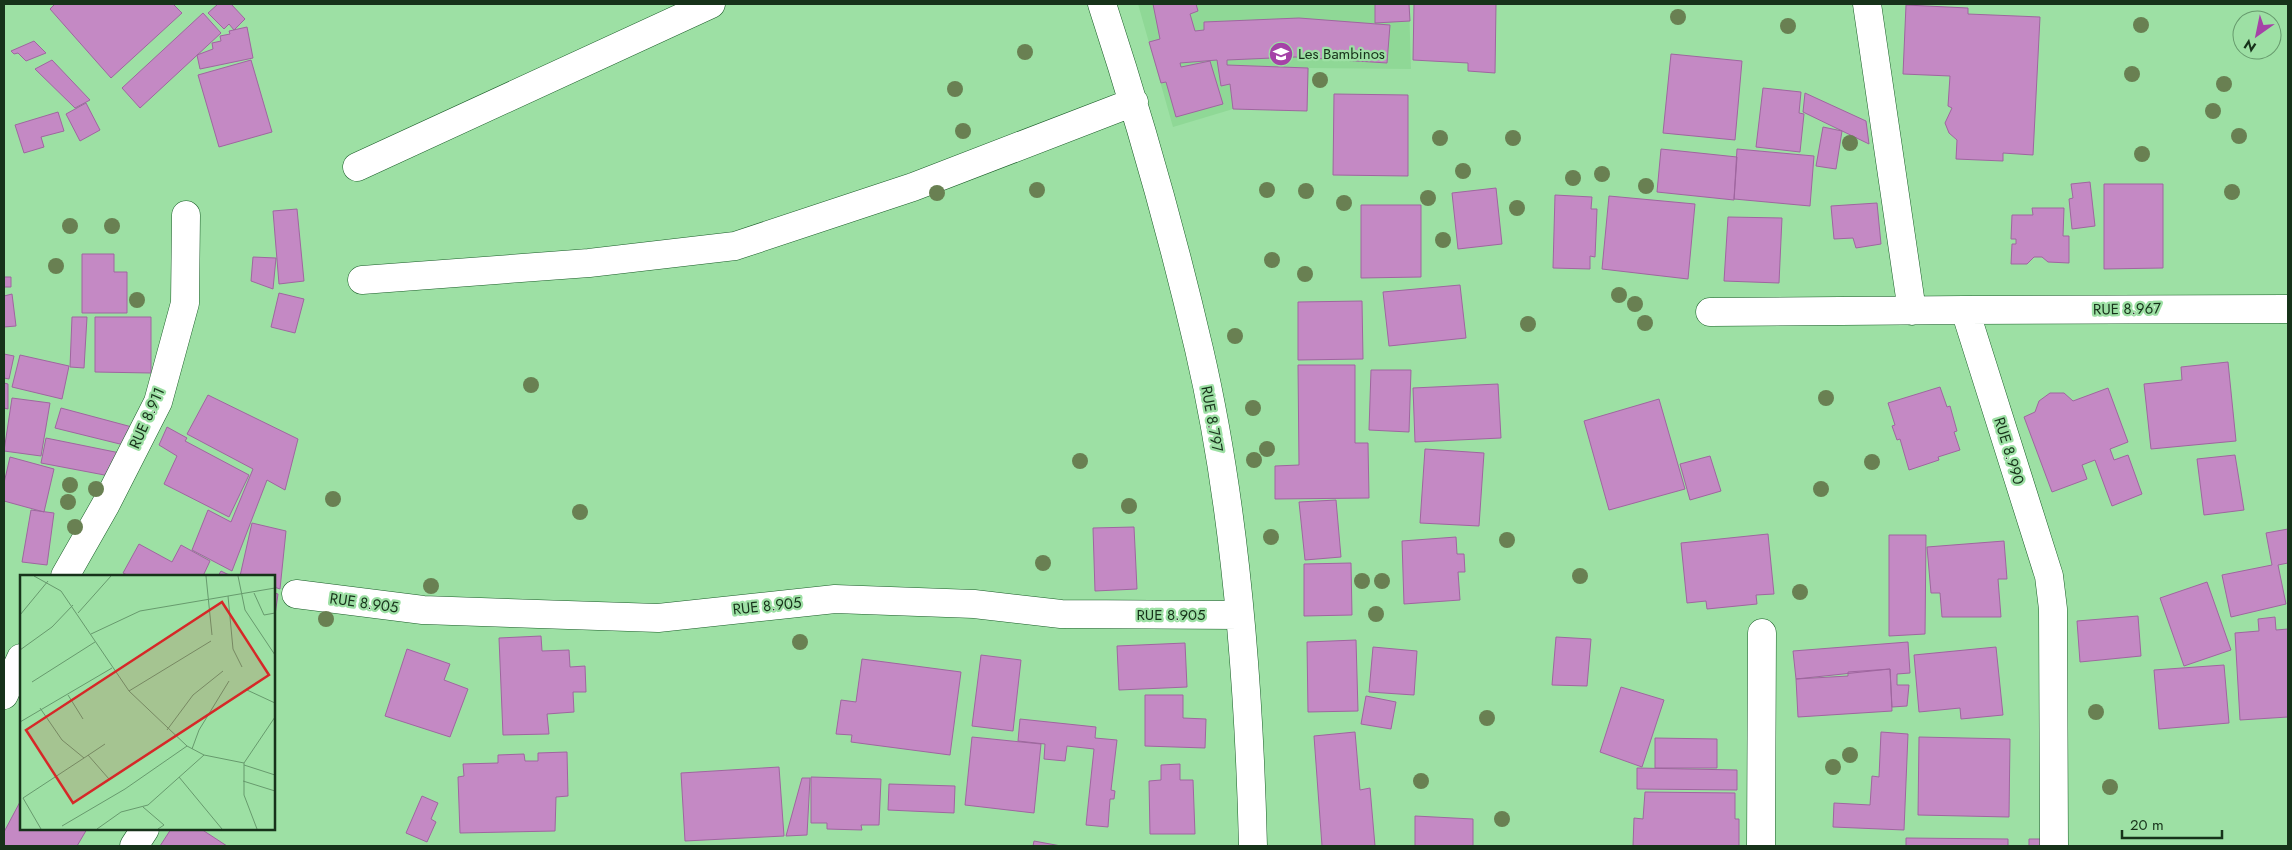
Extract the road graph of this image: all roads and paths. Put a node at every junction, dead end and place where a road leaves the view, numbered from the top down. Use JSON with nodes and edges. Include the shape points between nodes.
{"nodes":[{"id":1,"x":711,"y":4,"type":"edge"},
{"id":2,"x":1102,"y":4,"type":"edge"},
{"id":3,"x":1867,"y":4,"type":"edge"},
{"id":4,"x":1134,"y":102,"type":"junction"},
{"id":5,"x":357,"y":167,"type":"dead end"},
{"id":6,"x":186,"y":215,"type":"dead end"},
{"id":7,"x":362,"y":280,"type":"dead end"},
{"id":8,"x":2288,"y":309,"type":"edge"},
{"id":9,"x":1965,"y":310,"type":"junction"},
{"id":10,"x":1912,"y":311,"type":"junction"},
{"id":11,"x":1710,"y":312,"type":"dead end"},
{"id":12,"x":66,"y":575,"type":"edge"},
{"id":13,"x":296,"y":594,"type":"dead end"},
{"id":14,"x":1240,"y":615,"type":"junction"},
{"id":15,"x":1762,"y":633,"type":"dead end"},
{"id":16,"x":20,"y":660,"type":"edge"},
{"id":17,"x":4,"y":695,"type":"edge"},
{"id":18,"x":144,"y":830,"type":"edge"},
{"id":19,"x":134,"y":846,"type":"edge"},
{"id":20,"x":1253,"y":846,"type":"edge"},
{"id":21,"x":1761,"y":846,"type":"edge"},
{"id":22,"x":2054,"y":846,"type":"edge"}],
"edges":[{"from":1,"to":5,"type":"street"},
{"from":2,"to":4,"type":"street","name":"RUE 8.797"},
{"from":3,"to":10,"type":"street"},
{"from":4,"to":7,"type":"street","via":[[913,187],[735,246],[590,263]]},
{"from":4,"to":14,"type":"street","name":"RUE 8.797","via":[[1200,350],[1224,487]]},
{"from":6,"to":12,"type":"street","name":"RUE 8.911","via":[[184,303],[158,402]]},
{"from":8,"to":9,"type":"street","name":"RUE 8.967"},
{"from":9,"to":10,"type":"street"},
{"from":9,"to":22,"type":"street","name":"RUE 8.990","via":[[2049,576],[2053,609]]},
{"from":10,"to":11,"type":"street"},
{"from":13,"to":14,"type":"street","name":"RUE 8.905","via":[[423,610],[658,618],[835,599],[974,604],[1061,614]]},
{"from":14,"to":20,"type":"street","name":"RUE 8.797","via":[[1252,782]]},
{"from":15,"to":21,"type":"street"},
{"from":16,"to":17,"type":"street"},
{"from":18,"to":19,"type":"street"}]}
